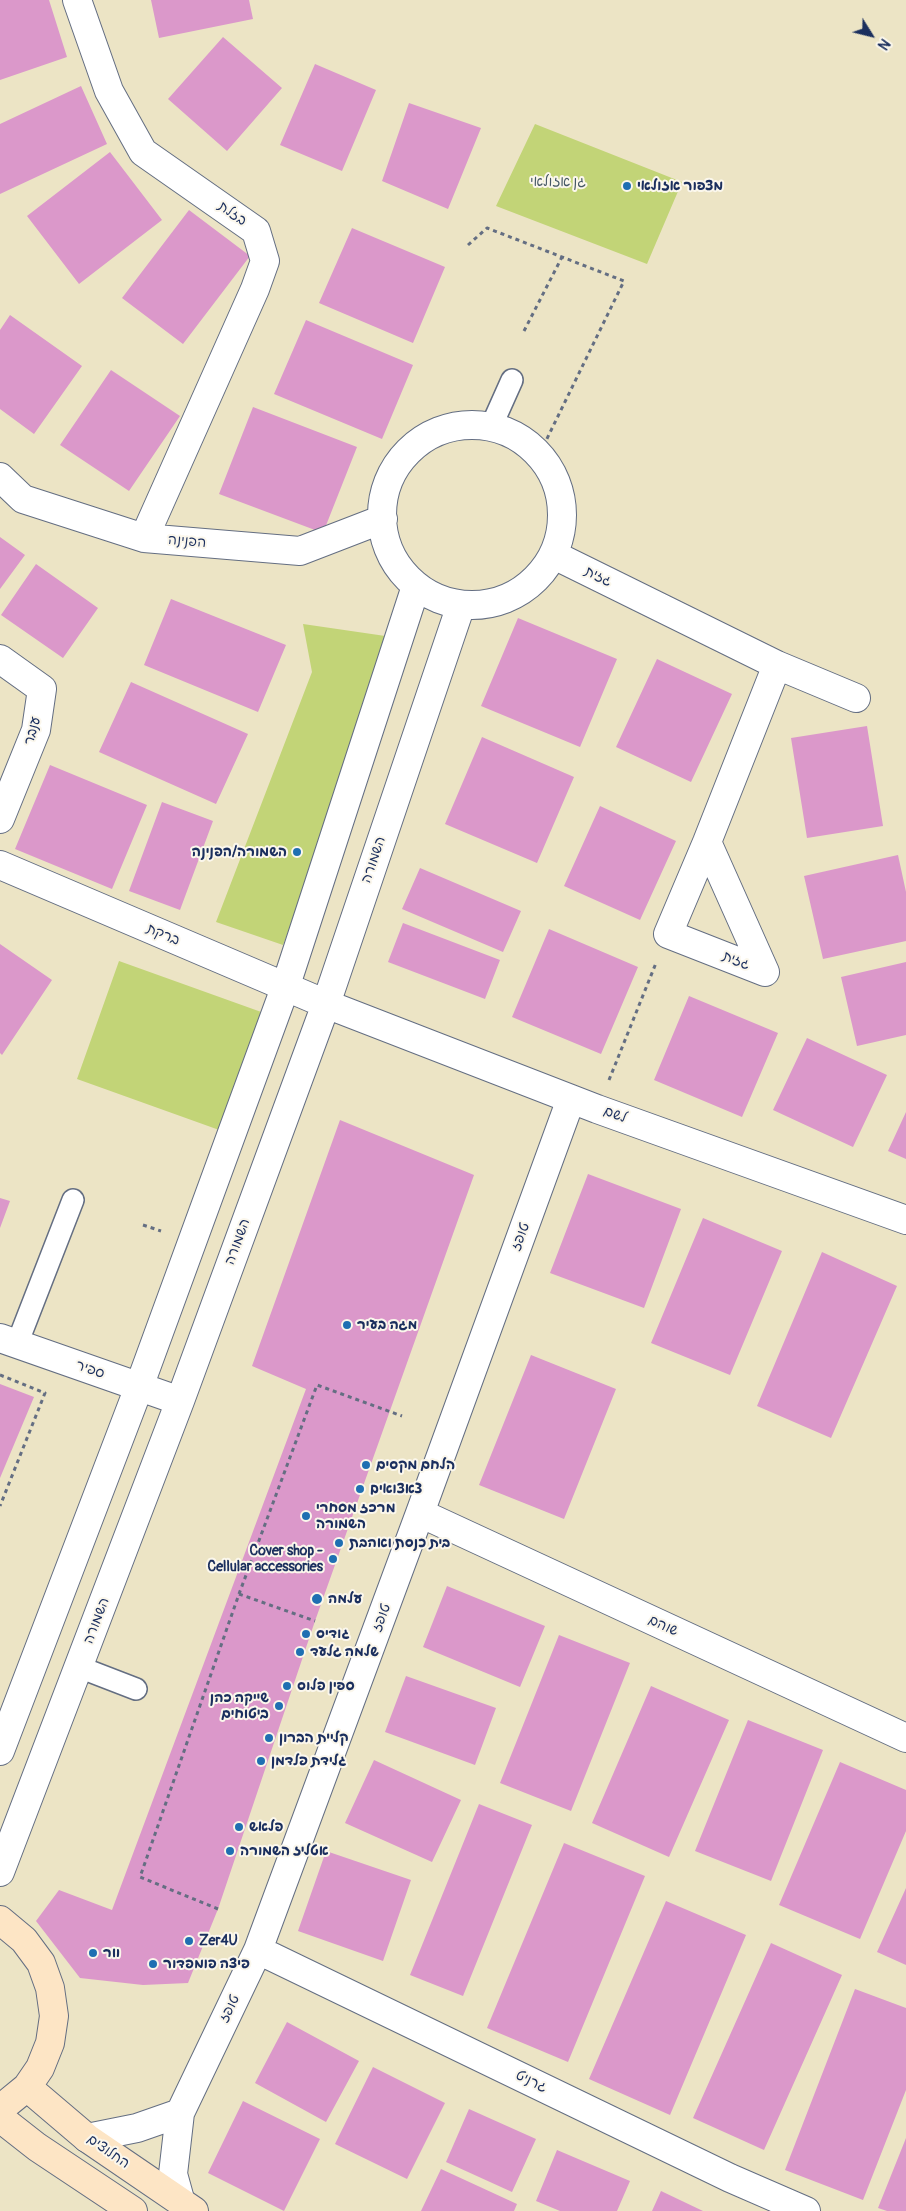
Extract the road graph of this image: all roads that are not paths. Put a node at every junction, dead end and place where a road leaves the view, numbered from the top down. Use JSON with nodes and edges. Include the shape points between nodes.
{"nodes":[{"id":1,"x":78,"y":0,"type":"edge"},
{"id":2,"x":512,"y":380,"type":"dead end"},
{"id":3,"x":491,"y":427,"type":"junction"},
{"id":4,"x":0,"y":477,"type":"edge"},
{"id":5,"x":383,"y":519,"type":"junction"},
{"id":6,"x":144,"y":538,"type":"junction"},
{"id":7,"x":554,"y":555,"type":"junction"},
{"id":8,"x":416,"y":586,"type":"junction"},
{"id":9,"x":461,"y":605,"type":"junction"},
{"id":10,"x":0,"y":659,"type":"edge"},
{"id":11,"x":777,"y":665,"type":"junction"},
{"id":12,"x":856,"y":698,"type":"dead end"},
{"id":13,"x":0,"y":819,"type":"edge"},
{"id":14,"x":707,"y":842,"type":"junction"},
{"id":15,"x":0,"y":865,"type":"edge"},
{"id":16,"x":285,"y":988,"type":"junction"},
{"id":17,"x":326,"y":1004,"type":"junction"},
{"id":18,"x":568,"y":1107,"type":"junction"},
{"id":19,"x":73,"y":1200,"type":"dead end"},
{"id":20,"x":906,"y":1220,"type":"edge"},
{"id":21,"x":8,"y":1341,"type":"edge"},
{"id":22,"x":139,"y":1387,"type":"junction"},
{"id":23,"x":180,"y":1401,"type":"junction"},
{"id":24,"x":420,"y":1513,"type":"junction"},
{"id":25,"x":79,"y":1667,"type":"junction"},
{"id":26,"x":136,"y":1689,"type":"dead end"},
{"id":27,"x":906,"y":1738,"type":"edge"},
{"id":28,"x":0,"y":1752,"type":"edge"},
{"id":29,"x":0,"y":1872,"type":"edge"},
{"id":30,"x":0,"y":1920,"type":"edge"},
{"id":31,"x":258,"y":1950,"type":"junction"},
{"id":32,"x":27,"y":2087,"type":"junction"},
{"id":33,"x":0,"y":2109,"type":"edge"},
{"id":34,"x":180,"y":2113,"type":"junction"},
{"id":35,"x":0,"y":2118,"type":"edge"},
{"id":36,"x":87,"y":2138,"type":"junction"},
{"id":37,"x":188,"y":2207,"type":"edge"},
{"id":38,"x":133,"y":2211,"type":"edge"},
{"id":39,"x":806,"y":2211,"type":"edge"}],
"edges":[{"from":1,"to":6,"type":"street","name":"בזלת","via":[[109,91],[143,152],[256,231],[265,261]]},
{"from":2,"to":3,"type":"lane"},
{"from":3,"to":5,"type":"street","via":[[464,425],[438,431],[414,446],[396,466],[385,491]]},
{"from":3,"to":7,"type":"street","via":[[525,441],[552,471],[562,512]]},
{"from":4,"to":6,"type":"street","name":"הפנינה","via":[[23,499]]},
{"from":5,"to":6,"type":"street","name":"הפנינה","via":[[300,551]]},
{"from":5,"to":8,"type":"street","via":[[390,555]]},
{"from":7,"to":9,"type":"street","via":[[535,580],[507,598],[476,607]]},
{"from":7,"to":11,"type":"street","name":"גזית"},
{"from":8,"to":9,"type":"street","via":[[429,596]]},
{"from":8,"to":16,"type":"street"},
{"from":9,"to":17,"type":"street","name":"השמורה"},
{"from":10,"to":13,"type":"street","name":"ענבר","via":[[42,689],[36,730]]},
{"from":11,"to":12,"type":"street","name":"גזית"},
{"from":11,"to":14,"type":"street"},
{"from":14,"to":14,"type":"street","name":"גזית","via":[[668,934],[765,972]]},
{"from":15,"to":16,"type":"street","name":"ברקת"},
{"from":16,"to":17,"type":"street","name":"ברקת"},
{"from":16,"to":22,"type":"street"},
{"from":17,"to":18,"type":"street"},
{"from":17,"to":23,"type":"street","name":"השמורה"},
{"from":18,"to":20,"type":"street","name":"לשם","via":[[597,1109]]},
{"from":18,"to":24,"type":"street","name":"טופז"},
{"from":19,"to":21,"type":"lane"},
{"from":21,"to":22,"type":"street","name":"ספיר"},
{"from":22,"to":23,"type":"street","name":"ספיר"},
{"from":22,"to":28,"type":"street"},
{"from":23,"to":25,"type":"street","name":"השמורה"},
{"from":24,"to":27,"type":"street","name":"שוהם"},
{"from":24,"to":31,"type":"street","name":"טופז"},
{"from":25,"to":26,"type":"lane"},
{"from":25,"to":29,"type":"street","name":"השמורה"},
{"from":30,"to":32,"type":"street","via":[[24,1940],[41,1962],[50,1988],[54,2016],[50,2043],[40,2068]]},
{"from":31,"to":34,"type":"street","name":"טופז"},
{"from":31,"to":39,"type":"street","name":"גרניט","via":[[730,2178]]},
{"from":32,"to":33,"type":"street"},
{"from":32,"to":36,"type":"street","name":"החלוצים"},
{"from":34,"to":36,"type":"street","via":[[138,2128]]},
{"from":34,"to":37,"type":"street","name":"טופז","via":[[173,2174]]},
{"from":35,"to":38,"type":"street","via":[[37,2147]]},
{"from":36,"to":37,"type":"street","name":"החלוצים"}]}
